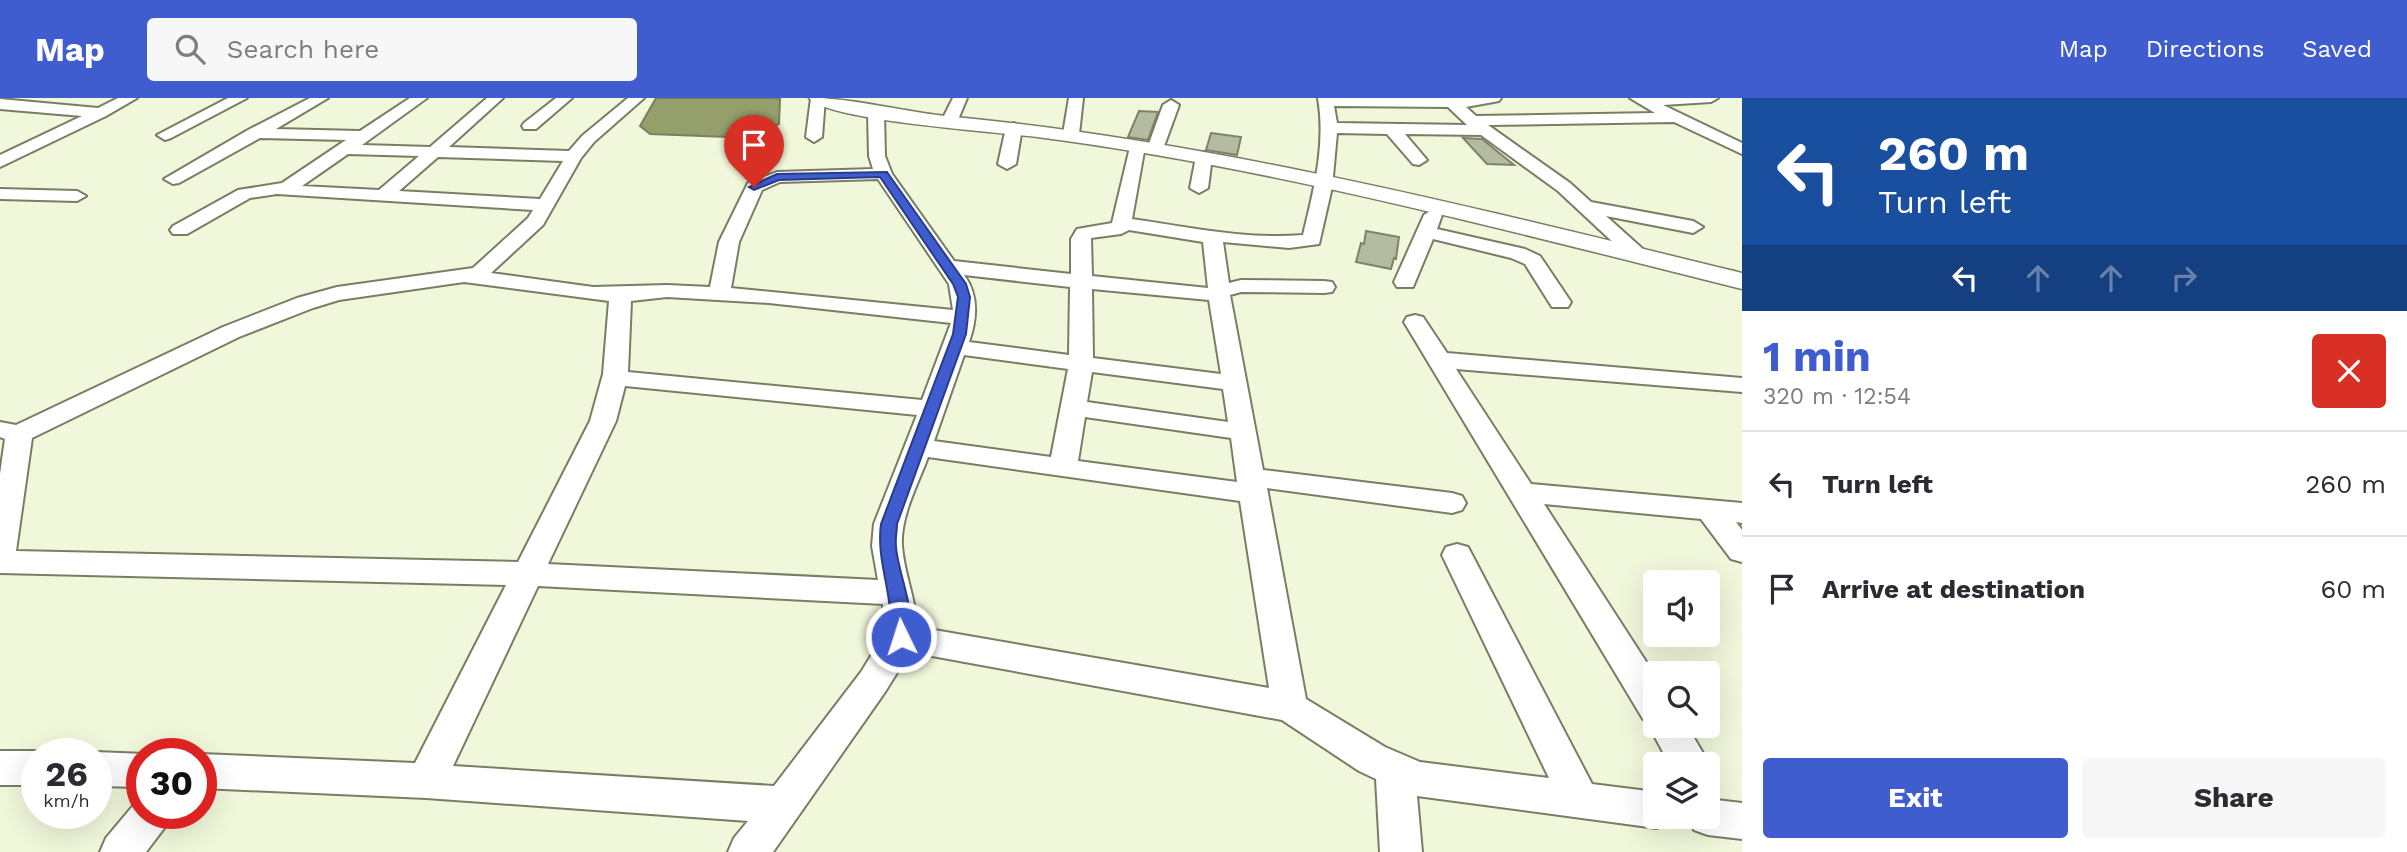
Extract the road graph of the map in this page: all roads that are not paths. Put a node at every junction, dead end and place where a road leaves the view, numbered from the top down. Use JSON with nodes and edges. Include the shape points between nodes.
{"nodes":[{"id":1,"x":130,"y":98,"type":"edge"},
{"id":2,"x":240,"y":98,"type":"edge"},
{"id":3,"x":321,"y":98,"type":"edge"},
{"id":4,"x":421,"y":98,"type":"edge"},
{"id":5,"x":496,"y":98,"type":"edge"},
{"id":6,"x":565,"y":98,"type":"edge"},
{"id":7,"x":630,"y":98,"type":"edge"},
{"id":8,"x":637,"y":98,"type":"edge"},
{"id":9,"x":818,"y":98,"type":"edge"},
{"id":10,"x":960,"y":98,"type":"edge"},
{"id":11,"x":1076,"y":98,"type":"edge"},
{"id":12,"x":1494,"y":98,"type":"edge"},
{"id":13,"x":1711,"y":98,"type":"edge"},
{"id":14,"x":1326,"y":99,"type":"edge"},
{"id":15,"x":1641,"y":100,"type":"edge"},
{"id":16,"x":1452,"y":103,"type":"junction"},
{"id":17,"x":20,"y":105,"type":"edge"},
{"id":18,"x":1171,"y":106,"type":"dead end"},
{"id":19,"x":101,"y":113,"type":"junction"},
{"id":20,"x":876,"y":113,"type":"junction"},
{"id":21,"x":1676,"y":117,"type":"junction"},
{"id":22,"x":0,"y":121,"type":"edge"},
{"id":23,"x":948,"y":122,"type":"junction"},
{"id":24,"x":1479,"y":125,"type":"junction"},
{"id":25,"x":530,"y":126,"type":"dead end"},
{"id":26,"x":1014,"y":128,"type":"junction"},
{"id":27,"x":1329,"y":128,"type":"junction"},
{"id":28,"x":1392,"y":129,"type":"junction"},
{"id":29,"x":254,"y":133,"type":"junction"},
{"id":30,"x":1072,"y":134,"type":"junction"},
{"id":31,"x":165,"y":135,"type":"dead end"},
{"id":32,"x":365,"y":136,"type":"junction"},
{"id":33,"x":814,"y":136,"type":"dead end"},
{"id":34,"x":1146,"y":147,"type":"junction"},
{"id":35,"x":346,"y":149,"type":"junction"},
{"id":36,"x":1742,"y":149,"type":"edge"},
{"id":37,"x":433,"y":152,"type":"junction"},
{"id":38,"x":574,"y":156,"type":"junction"},
{"id":39,"x":1205,"y":157,"type":"junction"},
{"id":40,"x":1419,"y":160,"type":"dead end"},
{"id":41,"x":0,"y":162,"type":"edge"},
{"id":42,"x":1007,"y":164,"type":"dead end"},
{"id":43,"x":883,"y":174,"type":"junction"},
{"id":44,"x":173,"y":179,"type":"dead end"},
{"id":45,"x":1325,"y":182,"type":"junction"},
{"id":46,"x":1199,"y":188,"type":"dead end"},
{"id":47,"x":274,"y":190,"type":"junction"},
{"id":48,"x":0,"y":194,"type":"edge"},
{"id":49,"x":77,"y":196,"type":"dead end"},
{"id":50,"x":383,"y":196,"type":"junction"},
{"id":51,"x":544,"y":205,"type":"junction"},
{"id":52,"x":1437,"y":206,"type":"junction"},
{"id":53,"x":1585,"y":206,"type":"junction"},
{"id":54,"x":1122,"y":223,"type":"junction"},
{"id":55,"x":1693,"y":227,"type":"dead end"},
{"id":56,"x":180,"y":230,"type":"dead end"},
{"id":57,"x":1426,"y":232,"type":"junction"},
{"id":58,"x":1204,"y":235,"type":"junction"},
{"id":59,"x":1638,"y":255,"type":"junction"},
{"id":60,"x":950,"y":267,"type":"junction"},
{"id":61,"x":471,"y":276,"type":"junction"},
{"id":62,"x":1742,"y":281,"type":"edge"},
{"id":63,"x":1082,"y":282,"type":"junction"},
{"id":64,"x":1405,"y":282,"type":"dead end"},
{"id":65,"x":1324,"y":287,"type":"dead end"},
{"id":66,"x":1219,"y":292,"type":"junction"},
{"id":67,"x":719,"y":293,"type":"junction"},
{"id":68,"x":620,"y":295,"type":"junction"},
{"id":69,"x":1560,"y":302,"type":"dead end"},
{"id":70,"x":962,"y":318,"type":"junction"},
{"id":71,"x":1415,"y":322,"type":"dead end"},
{"id":72,"x":954,"y":347,"type":"junction"},
{"id":73,"x":1439,"y":360,"type":"junction"},
{"id":74,"x":1082,"y":363,"type":"junction"},
{"id":75,"x":617,"y":378,"type":"junction"},
{"id":76,"x":1235,"y":383,"type":"junction"},
{"id":77,"x":1742,"y":385,"type":"edge"},
{"id":78,"x":1074,"y":408,"type":"junction"},
{"id":79,"x":931,"y":409,"type":"junction"},
{"id":80,"x":5,"y":431,"type":"edge"},
{"id":81,"x":1243,"y":432,"type":"junction"},
{"id":82,"x":918,"y":447,"type":"junction"},
{"id":83,"x":1063,"y":468,"type":"junction"},
{"id":84,"x":1252,"y":485,"type":"junction"},
{"id":85,"x":1520,"y":492,"type":"junction"},
{"id":86,"x":1452,"y":503,"type":"dead end"},
{"id":87,"x":1710,"y":510,"type":"junction"},
{"id":88,"x":1742,"y":513,"type":"edge"},
{"id":89,"x":1742,"y":551,"type":"edge"},
{"id":90,"x":1457,"y":555,"type":"dead end"},
{"id":91,"x":0,"y":556,"type":"edge"},
{"id":92,"x":0,"y":562,"type":"edge"},
{"id":93,"x":526,"y":574,"type":"junction"},
{"id":94,"x":897,"y":593,"type":"junction"},
{"id":95,"x":901,"y":637,"type":"junction"},
{"id":96,"x":1643,"y":687,"type":"edge"},
{"id":97,"x":1290,"y":707,"type":"junction"},
{"id":98,"x":0,"y":768,"type":"edge"},
{"id":99,"x":21,"y":768,"type":"edge"},
{"id":100,"x":1395,"y":769,"type":"junction"},
{"id":101,"x":217,"y":772,"type":"edge"},
{"id":102,"x":426,"y":781,"type":"junction"},
{"id":103,"x":1580,"y":801,"type":"junction"},
{"id":104,"x":783,"y":805,"type":"junction"},
{"id":105,"x":1643,"y":808,"type":"edge"},
{"id":106,"x":139,"y":829,"type":"edge"},
{"id":107,"x":121,"y":852,"type":"edge"},
{"id":108,"x":749,"y":852,"type":"edge"},
{"id":109,"x":1401,"y":852,"type":"edge"}],
"edges":[{"from":1,"to":19,"type":"street"},
{"from":2,"to":31,"type":"street"},
{"from":3,"to":29,"type":"street"},
{"from":4,"to":32,"type":"street"},
{"from":5,"to":37,"type":"street"},
{"from":6,"to":25,"type":"street"},
{"from":7,"to":8,"type":"street"},
{"from":8,"to":38,"type":"street"},
{"from":9,"to":20,"type":"street"},
{"from":9,"to":33,"type":"street"},
{"from":10,"to":23,"type":"street"},
{"from":11,"to":30,"type":"street"},
{"from":12,"to":16,"type":"street"},
{"from":13,"to":15,"type":"street"},
{"from":14,"to":16,"type":"street"},
{"from":14,"to":27,"type":"street"},
{"from":15,"to":21,"type":"street"},
{"from":16,"to":24,"type":"street"},
{"from":17,"to":19,"type":"street"},
{"from":17,"to":22,"type":"street"},
{"from":18,"to":34,"type":"street"},
{"from":19,"to":41,"type":"street"},
{"from":20,"to":23,"type":"street"},
{"from":20,"to":43,"type":"street","via":[[877,156]]},
{"from":21,"to":24,"type":"street"},
{"from":21,"to":36,"type":"street"},
{"from":23,"to":26,"type":"street"},
{"from":24,"to":28,"type":"street"},
{"from":24,"to":53,"type":"street"},
{"from":26,"to":30,"type":"street"},
{"from":26,"to":42,"type":"street"},
{"from":27,"to":28,"type":"street"},
{"from":27,"to":45,"type":"street"},
{"from":28,"to":40,"type":"street"},
{"from":29,"to":32,"type":"street"},
{"from":29,"to":44,"type":"street"},
{"from":30,"to":34,"type":"street"},
{"from":32,"to":35,"type":"street"},
{"from":34,"to":39,"type":"street"},
{"from":34,"to":54,"type":"street"},
{"from":35,"to":37,"type":"street"},
{"from":35,"to":47,"type":"street","via":[[287,188]]},
{"from":37,"to":38,"type":"street"},
{"from":37,"to":50,"type":"street"},
{"from":38,"to":51,"type":"street"},
{"from":39,"to":45,"type":"street"},
{"from":39,"to":46,"type":"street"},
{"from":43,"to":60,"type":"street"},
{"from":43,"to":67,"type":"street","via":[[788,176],[771,171],[751,190],[729,242]]},
{"from":45,"to":52,"type":"street"},
{"from":45,"to":58,"type":"street","via":[[1308,242]]},
{"from":47,"to":50,"type":"street"},
{"from":47,"to":56,"type":"street","via":[[244,194]]},
{"from":48,"to":49,"type":"street"},
{"from":50,"to":51,"type":"street"},
{"from":51,"to":61,"type":"street","via":[[536,221],[480,273]]},
{"from":52,"to":57,"type":"street"},
{"from":52,"to":59,"type":"street"},
{"from":53,"to":55,"type":"street"},
{"from":53,"to":59,"type":"street"},
{"from":54,"to":58,"type":"street"},
{"from":54,"to":63,"type":"street","via":[[1114,230],[1084,233]]},
{"from":57,"to":64,"type":"street"},
{"from":57,"to":69,"type":"street","via":[[1533,260]]},
{"from":58,"to":66,"type":"street","via":[[1214,244]]},
{"from":59,"to":62,"type":"street"},
{"from":60,"to":63,"type":"street"},
{"from":60,"to":70,"type":"street","via":[[964,297]]},
{"from":61,"to":68,"type":"street"},
{"from":61,"to":80,"type":"street","via":[[337,294],[305,303]]},
{"from":63,"to":66,"type":"street","via":[[1184,293]]},
{"from":63,"to":74,"type":"street"},
{"from":65,"to":66,"type":"street","via":[[1241,286]]},
{"from":66,"to":76,"type":"street"},
{"from":67,"to":68,"type":"street"},
{"from":67,"to":70,"type":"street"},
{"from":68,"to":75,"type":"street"},
{"from":70,"to":72,"type":"street"},
{"from":71,"to":73,"type":"street"},
{"from":72,"to":74,"type":"street"},
{"from":72,"to":79,"type":"street"},
{"from":73,"to":77,"type":"street"},
{"from":73,"to":85,"type":"street"},
{"from":74,"to":76,"type":"street"},
{"from":74,"to":78,"type":"street"},
{"from":75,"to":79,"type":"street"},
{"from":75,"to":93,"type":"street","via":[[603,421]]},
{"from":76,"to":81,"type":"street"},
{"from":78,"to":81,"type":"street"},
{"from":78,"to":83,"type":"street"},
{"from":79,"to":82,"type":"street"},
{"from":80,"to":91,"type":"street","via":[[19,445]]},
{"from":81,"to":84,"type":"street"},
{"from":82,"to":83,"type":"street"},
{"from":82,"to":94,"type":"street","via":[[889,524],[887,546]]},
{"from":83,"to":84,"type":"street"},
{"from":84,"to":86,"type":"street"},
{"from":84,"to":97,"type":"street"},
{"from":85,"to":87,"type":"street"},
{"from":85,"to":96,"type":"street"},
{"from":87,"to":88,"type":"street"},
{"from":87,"to":89,"type":"street"},
{"from":90,"to":103,"type":"street"},
{"from":92,"to":93,"type":"street"},
{"from":93,"to":94,"type":"street"},
{"from":93,"to":102,"type":"street"},
{"from":94,"to":95,"type":"street"},
{"from":95,"to":97,"type":"street"},
{"from":95,"to":104,"type":"street"},
{"from":97,"to":100,"type":"street","via":[[1342,742]]},
{"from":98,"to":99,"type":"street"},
{"from":100,"to":103,"type":"street","via":[[1417,779]]},
{"from":100,"to":109,"type":"street"},
{"from":101,"to":102,"type":"street"},
{"from":102,"to":104,"type":"street"},
{"from":103,"to":105,"type":"street"},
{"from":104,"to":108,"type":"street"},
{"from":106,"to":107,"type":"street"}]}
